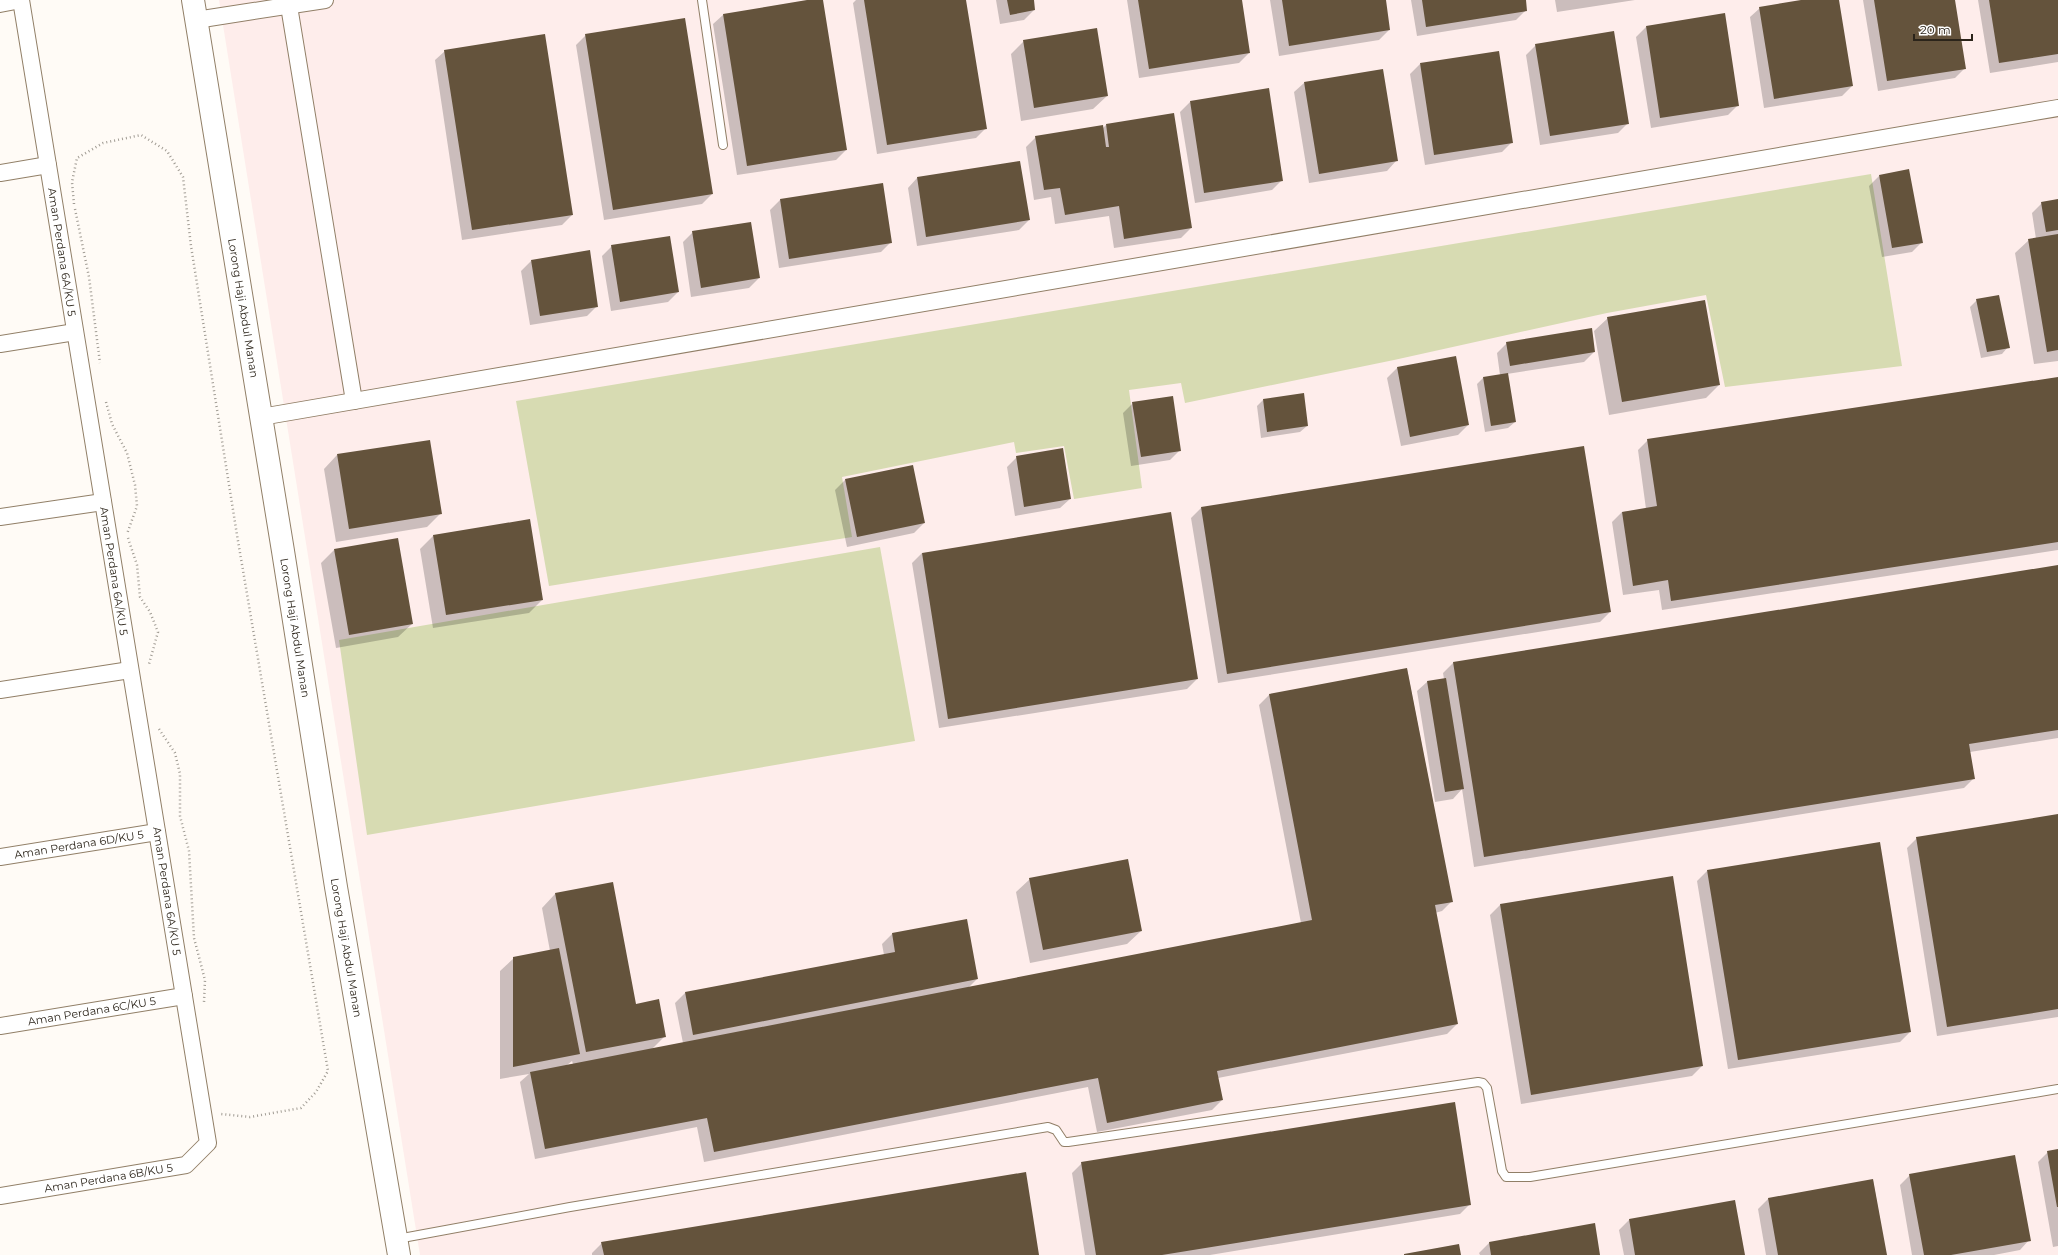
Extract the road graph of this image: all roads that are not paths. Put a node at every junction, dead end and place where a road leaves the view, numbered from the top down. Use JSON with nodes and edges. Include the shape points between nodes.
{"nodes":[{"id":1,"x":21,"y":0,"type":"edge"},
{"id":2,"x":325,"y":0,"type":"edge"},
{"id":3,"x":702,"y":0,"type":"edge"},
{"id":4,"x":288,"y":3,"type":"edge"},
{"id":5,"x":0,"y":4,"type":"edge"},
{"id":6,"x":194,"y":10,"type":"edge"},
{"id":7,"x":2058,"y":108,"type":"edge"},
{"id":8,"x":723,"y":145,"type":"dead end"},
{"id":9,"x":48,"y":165,"type":"junction"},
{"id":10,"x":0,"y":173,"type":"edge"},
{"id":11,"x":75,"y":332,"type":"junction"},
{"id":12,"x":0,"y":344,"type":"edge"},
{"id":13,"x":354,"y":401,"type":"junction"},
{"id":14,"x":261,"y":417,"type":"junction"},
{"id":15,"x":103,"y":502,"type":"junction"},
{"id":16,"x":0,"y":517,"type":"edge"},
{"id":17,"x":130,"y":670,"type":"junction"},
{"id":18,"x":0,"y":690,"type":"edge"},
{"id":19,"x":157,"y":832,"type":"junction"},
{"id":20,"x":0,"y":857,"type":"edge"},
{"id":21,"x":184,"y":996,"type":"junction"},
{"id":22,"x":0,"y":1026,"type":"edge"},
{"id":23,"x":2058,"y":1089,"type":"edge"},
{"id":24,"x":208,"y":1143,"type":"joint"},
{"id":25,"x":0,"y":1196,"type":"edge"},
{"id":26,"x":398,"y":1247,"type":"edge"}],
"edges":[{"from":1,"to":5,"type":"street"},
{"from":1,"to":9,"type":"street","name":"Aman Perdana 6A/KU 5"},
{"from":2,"to":4,"type":"street"},
{"from":3,"to":8,"type":"lane"},
{"from":4,"to":6,"type":"street"},
{"from":4,"to":13,"type":"street"},
{"from":6,"to":14,"type":"street","name":"Lorong Haji Abdul Manan"},
{"from":7,"to":13,"type":"street"},
{"from":9,"to":10,"type":"street"},
{"from":9,"to":11,"type":"street","name":"Aman Perdana 6A/KU 5"},
{"from":11,"to":12,"type":"street"},
{"from":11,"to":15,"type":"street","name":"Aman Perdana 6A/KU 5"},
{"from":13,"to":14,"type":"street"},
{"from":14,"to":26,"type":"street","name":"Lorong Haji Abdul Manan","via":[[335,879]]},
{"from":15,"to":16,"type":"street"},
{"from":15,"to":17,"type":"street","name":"Aman Perdana 6A/KU 5"},
{"from":17,"to":18,"type":"street"},
{"from":17,"to":19,"type":"street","name":"Aman Perdana 6A/KU 5"},
{"from":19,"to":20,"type":"street","name":"Aman Perdana 6D/KU 5"},
{"from":19,"to":21,"type":"street","name":"Aman Perdana 6A/KU 5"},
{"from":21,"to":22,"type":"street","name":"Aman Perdana 6C/KU 5"},
{"from":21,"to":24,"type":"street","name":"Aman Perdana 6A/KU 5"},
{"from":23,"to":26,"type":"lane","via":[[1530,1177],[1506,1177],[1502,1171],[1487,1088],[1478,1082],[1068,1142],[1064,1142],[1056,1130],[1048,1127],[570,1207]]},
{"from":24,"to":25,"type":"street","name":"Aman Perdana 6B/KU 5","via":[[186,1165]]}]}
